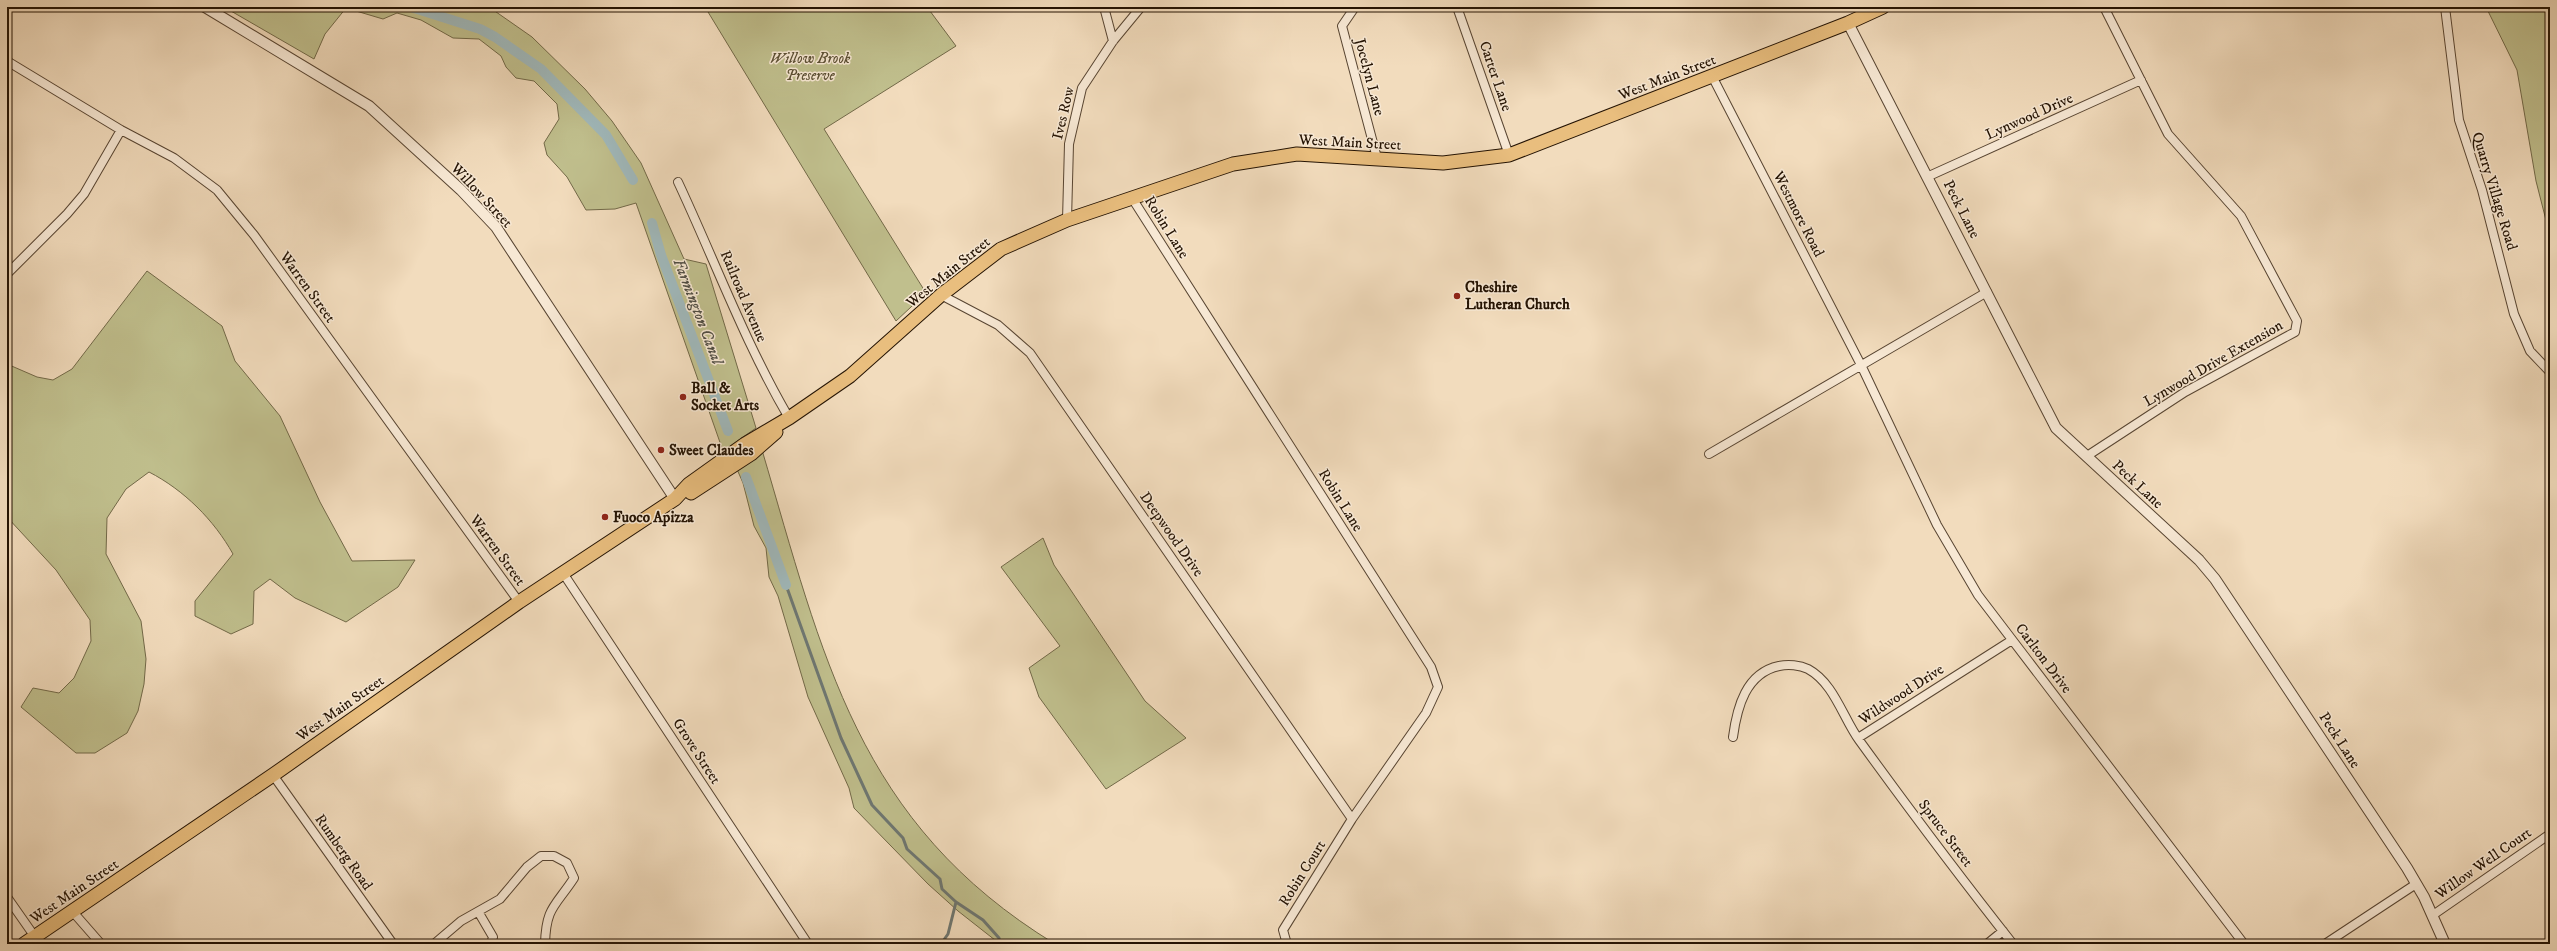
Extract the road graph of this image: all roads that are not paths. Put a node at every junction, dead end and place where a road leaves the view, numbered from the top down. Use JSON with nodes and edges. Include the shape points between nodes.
{"nodes":[{"id":1,"x":205,"y":7,"type":"edge"},
{"id":2,"x":1104,"y":7,"type":"edge"},
{"id":3,"x":1141,"y":7,"type":"edge"},
{"id":4,"x":1355,"y":7,"type":"edge"},
{"id":5,"x":1457,"y":7,"type":"edge"},
{"id":6,"x":1883,"y":7,"type":"edge"},
{"id":7,"x":2104,"y":7,"type":"edge"},
{"id":8,"x":2445,"y":7,"type":"edge"},
{"id":9,"x":1848,"y":23,"type":"junction"},
{"id":10,"x":1113,"y":41,"type":"junction"},
{"id":11,"x":7,"y":61,"type":"edge"},
{"id":12,"x":1712,"y":76,"type":"junction"},
{"id":13,"x":2141,"y":80,"type":"junction"},
{"id":14,"x":121,"y":130,"type":"junction"},
{"id":15,"x":1509,"y":155,"type":"junction"},
{"id":16,"x":1376,"y":158,"type":"junction"},
{"id":17,"x":1929,"y":176,"type":"junction"},
{"id":18,"x":678,"y":182,"type":"dead end"},
{"id":19,"x":1132,"y":198,"type":"junction"},
{"id":20,"x":1067,"y":220,"type":"junction"},
{"id":21,"x":7,"y":274,"type":"edge"},
{"id":22,"x":1987,"y":292,"type":"junction"},
{"id":23,"x":940,"y":295,"type":"junction"},
{"id":24,"x":1861,"y":365,"type":"junction"},
{"id":25,"x":2550,"y":372,"type":"edge"},
{"id":26,"x":789,"y":418,"type":"junction"},
{"id":27,"x":1709,"y":454,"type":"dead end"},
{"id":28,"x":2087,"y":456,"type":"junction"},
{"id":29,"x":675,"y":499,"type":"junction"},
{"id":30,"x":563,"y":573,"type":"junction"},
{"id":31,"x":519,"y":602,"type":"junction"},
{"id":32,"x":2012,"y":640,"type":"junction"},
{"id":33,"x":1733,"y":737,"type":"dead end"},
{"id":34,"x":1858,"y":738,"type":"junction"},
{"id":35,"x":273,"y":775,"type":"junction"},
{"id":36,"x":1352,"y":819,"type":"junction"},
{"id":37,"x":2550,"y":834,"type":"edge"},
{"id":38,"x":2416,"y":884,"type":"junction"},
{"id":39,"x":7,"y":897,"type":"edge"},
{"id":40,"x":73,"y":912,"type":"junction"},
{"id":41,"x":479,"y":913,"type":"junction"},
{"id":42,"x":2433,"y":915,"type":"junction"},
{"id":43,"x":2003,"y":931,"type":"junction"},
{"id":44,"x":29,"y":940,"type":"edge"},
{"id":45,"x":101,"y":944,"type":"edge"},
{"id":46,"x":393,"y":944,"type":"edge"},
{"id":47,"x":434,"y":944,"type":"edge"},
{"id":48,"x":491,"y":944,"type":"edge"},
{"id":49,"x":545,"y":944,"type":"edge"},
{"id":50,"x":808,"y":944,"type":"edge"},
{"id":51,"x":1287,"y":944,"type":"edge"},
{"id":52,"x":1987,"y":944,"type":"edge"},
{"id":53,"x":2012,"y":944,"type":"edge"},
{"id":54,"x":2244,"y":944,"type":"edge"},
{"id":55,"x":2325,"y":944,"type":"edge"},
{"id":56,"x":2445,"y":944,"type":"edge"}],
"edges":[{"from":1,"to":29,"type":"street","name":"Willow Street","via":[[369,106],[491,222]]},
{"from":2,"to":10,"type":"street"},
{"from":3,"to":10,"type":"street","name":"Ives Row"},
{"from":4,"to":16,"type":"street","name":"Jocelyn Lane","via":[[1342,26]]},
{"from":5,"to":15,"type":"street","name":"Carter Lane"},
{"from":6,"to":9,"type":"main road","name":"West Main Street"},
{"from":7,"to":13,"type":"street","name":"Lynwood Drive Extension"},
{"from":8,"to":25,"type":"street","name":"Quarry Village Road","via":[[2459,120],[2482,190],[2514,314],[2530,351]]},
{"from":9,"to":12,"type":"main road","name":"West Main Street"},
{"from":9,"to":17,"type":"street","name":"Peck Lane"},
{"from":10,"to":20,"type":"street","name":"Ives Row","via":[[1082,88],[1069,144]]},
{"from":11,"to":14,"type":"street","name":"Warren Street"},
{"from":12,"to":15,"type":"main road","name":"West Main Street"},
{"from":12,"to":24,"type":"street","name":"Westmore Road"},
{"from":13,"to":17,"type":"street","name":"Lynwood Drive"},
{"from":13,"to":28,"type":"street","name":"Lynwood Drive Extension","via":[[2168,134],[2241,216],[2297,322],[2295,332],[2185,392]]},
{"from":14,"to":21,"type":"street","via":[[84,194]]},
{"from":14,"to":31,"type":"street","name":"Warren Street","via":[[174,158],[217,190],[254,235]]},
{"from":15,"to":16,"type":"main road","name":"West Main Street","via":[[1443,163]]},
{"from":16,"to":19,"type":"main road","name":"West Main Street","via":[[1297,154],[1239,163]]},
{"from":17,"to":22,"type":"street","name":"Peck Lane"},
{"from":18,"to":26,"type":"street","name":"Railroad Avenue","via":[[713,256],[752,349]]},
{"from":19,"to":20,"type":"main road","name":"West Main Street"},
{"from":19,"to":36,"type":"street","name":"Robin Lane","via":[[1431,667],[1438,687],[1426,713]]},
{"from":20,"to":23,"type":"main road","name":"West Main Street","via":[[1001,249]]},
{"from":22,"to":24,"type":"street"},
{"from":22,"to":28,"type":"street","name":"Peck Lane","via":[[2056,428]]},
{"from":23,"to":26,"type":"main road","name":"West Main Street","via":[[850,376]]},
{"from":23,"to":36,"type":"street","name":"Deepwood Drive","via":[[998,325],[1030,354]]},
{"from":24,"to":27,"type":"street"},
{"from":24,"to":32,"type":"street","name":"Carlton Drive","via":[[1937,525],[1978,595]]},
{"from":26,"to":29,"type":"main road","name":"West Main Street","via":[[751,454],[686,496]]},
{"from":28,"to":38,"type":"street","name":"Peck Lane","via":[[2199,560],[2215,579]]},
{"from":29,"to":30,"type":"main road","name":"West Main Street"},
{"from":30,"to":31,"type":"main road","name":"West Main Street"},
{"from":30,"to":50,"type":"street","name":"Grove Street"},
{"from":31,"to":35,"type":"main road","name":"West Main Street"},
{"from":32,"to":34,"type":"street","name":"Wildwood Drive"},
{"from":32,"to":54,"type":"street","name":"Carlton Drive"},
{"from":33,"to":34,"type":"street","name":"Wildwood Drive","via":[[1737,710],[1749,685],[1767,668],[1788,664],[1808,669],[1825,683]]},
{"from":34,"to":43,"type":"street","name":"Spruce Street"},
{"from":35,"to":40,"type":"main road","name":"West Main Street"},
{"from":35,"to":46,"type":"street","name":"Rumberg Road"},
{"from":36,"to":51,"type":"street","name":"Robin Court","via":[[1283,930]]},
{"from":37,"to":42,"type":"street","name":"Willow Well Court"},
{"from":38,"to":42,"type":"street","name":"Peck Lane"},
{"from":38,"to":55,"type":"street"},
{"from":39,"to":44,"type":"street"},
{"from":40,"to":44,"type":"main road","name":"West Main Street"},
{"from":40,"to":45,"type":"street"},
{"from":41,"to":47,"type":"street","via":[[461,921]]},
{"from":41,"to":48,"type":"street","via":[[493,937]]},
{"from":41,"to":49,"type":"street","via":[[500,899],[527,867],[540,856],[554,856],[567,862],[574,878],[554,902],[548,914]]},
{"from":42,"to":56,"type":"street","name":"Peck Lane"},
{"from":43,"to":52,"type":"street"},
{"from":43,"to":53,"type":"street","name":"Spruce Street"}]}
